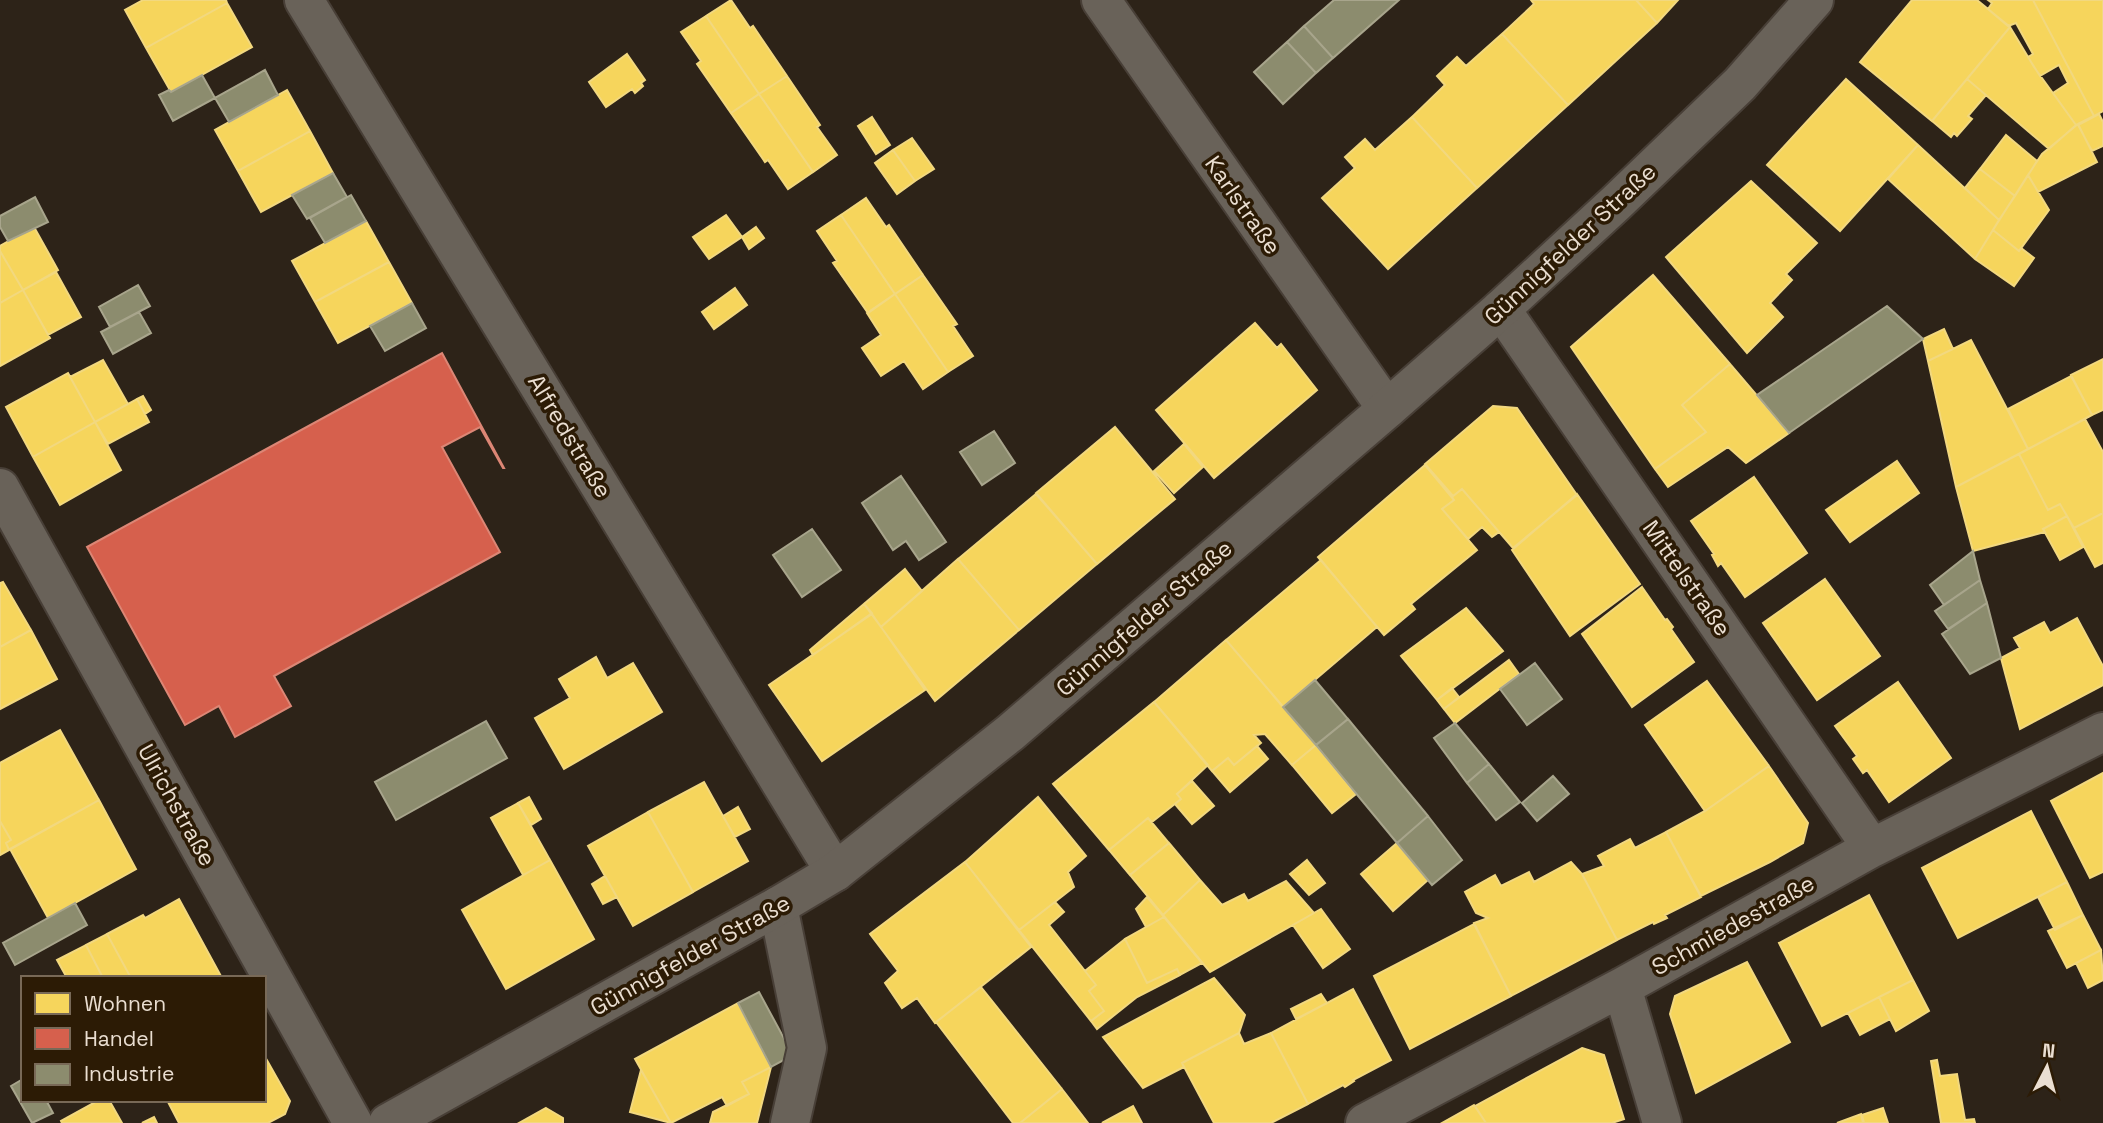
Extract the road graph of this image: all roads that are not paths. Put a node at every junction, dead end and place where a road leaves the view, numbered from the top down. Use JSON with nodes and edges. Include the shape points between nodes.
{"nodes":[{"id":1,"x":304,"y":0,"type":"edge"},
{"id":2,"x":1101,"y":0,"type":"edge"},
{"id":3,"x":1814,"y":0,"type":"edge"},
{"id":4,"x":1501,"y":309,"type":"junction"},
{"id":5,"x":1387,"y":409,"type":"junction"},
{"id":6,"x":0,"y":488,"type":"edge"},
{"id":7,"x":2103,"y":732,"type":"edge"},
{"id":8,"x":1872,"y":848,"type":"junction"},
{"id":9,"x":835,"y":872,"type":"junction"},
{"id":10,"x":778,"y":906,"type":"junction"},
{"id":11,"x":1622,"y":987,"type":"junction"},
{"id":12,"x":352,"y":1123,"type":"edge"},
{"id":13,"x":388,"y":1123,"type":"edge"},
{"id":14,"x":790,"y":1123,"type":"edge"},
{"id":15,"x":1365,"y":1123,"type":"edge"},
{"id":16,"x":1662,"y":1123,"type":"edge"}],
"edges":[{"from":1,"to":9,"type":"street","name":"Alfredstraße"},
{"from":2,"to":5,"type":"street","name":"Karlstraße"},
{"from":3,"to":4,"type":"street","name":"Günnigfelder Straße","via":[[1740,84]]},
{"from":4,"to":5,"type":"street","name":"Günnigfelder Straße"},
{"from":4,"to":8,"type":"street","name":"Mittelstraße"},
{"from":5,"to":9,"type":"street","name":"Günnigfelder Straße","via":[[1010,733]]},
{"from":6,"to":12,"type":"street","name":"Ulrichstraße"},
{"from":7,"to":8,"type":"street","name":"Schmiedestraße"},
{"from":8,"to":11,"type":"street","name":"Schmiedestraße"},
{"from":9,"to":10,"type":"street","name":"Günnigfelder Straße"},
{"from":10,"to":13,"type":"street","name":"Günnigfelder Straße"},
{"from":10,"to":14,"type":"street","via":[[807,1048]]},
{"from":11,"to":15,"type":"street","name":"Schmiedestraße"},
{"from":11,"to":16,"type":"street"}]}
